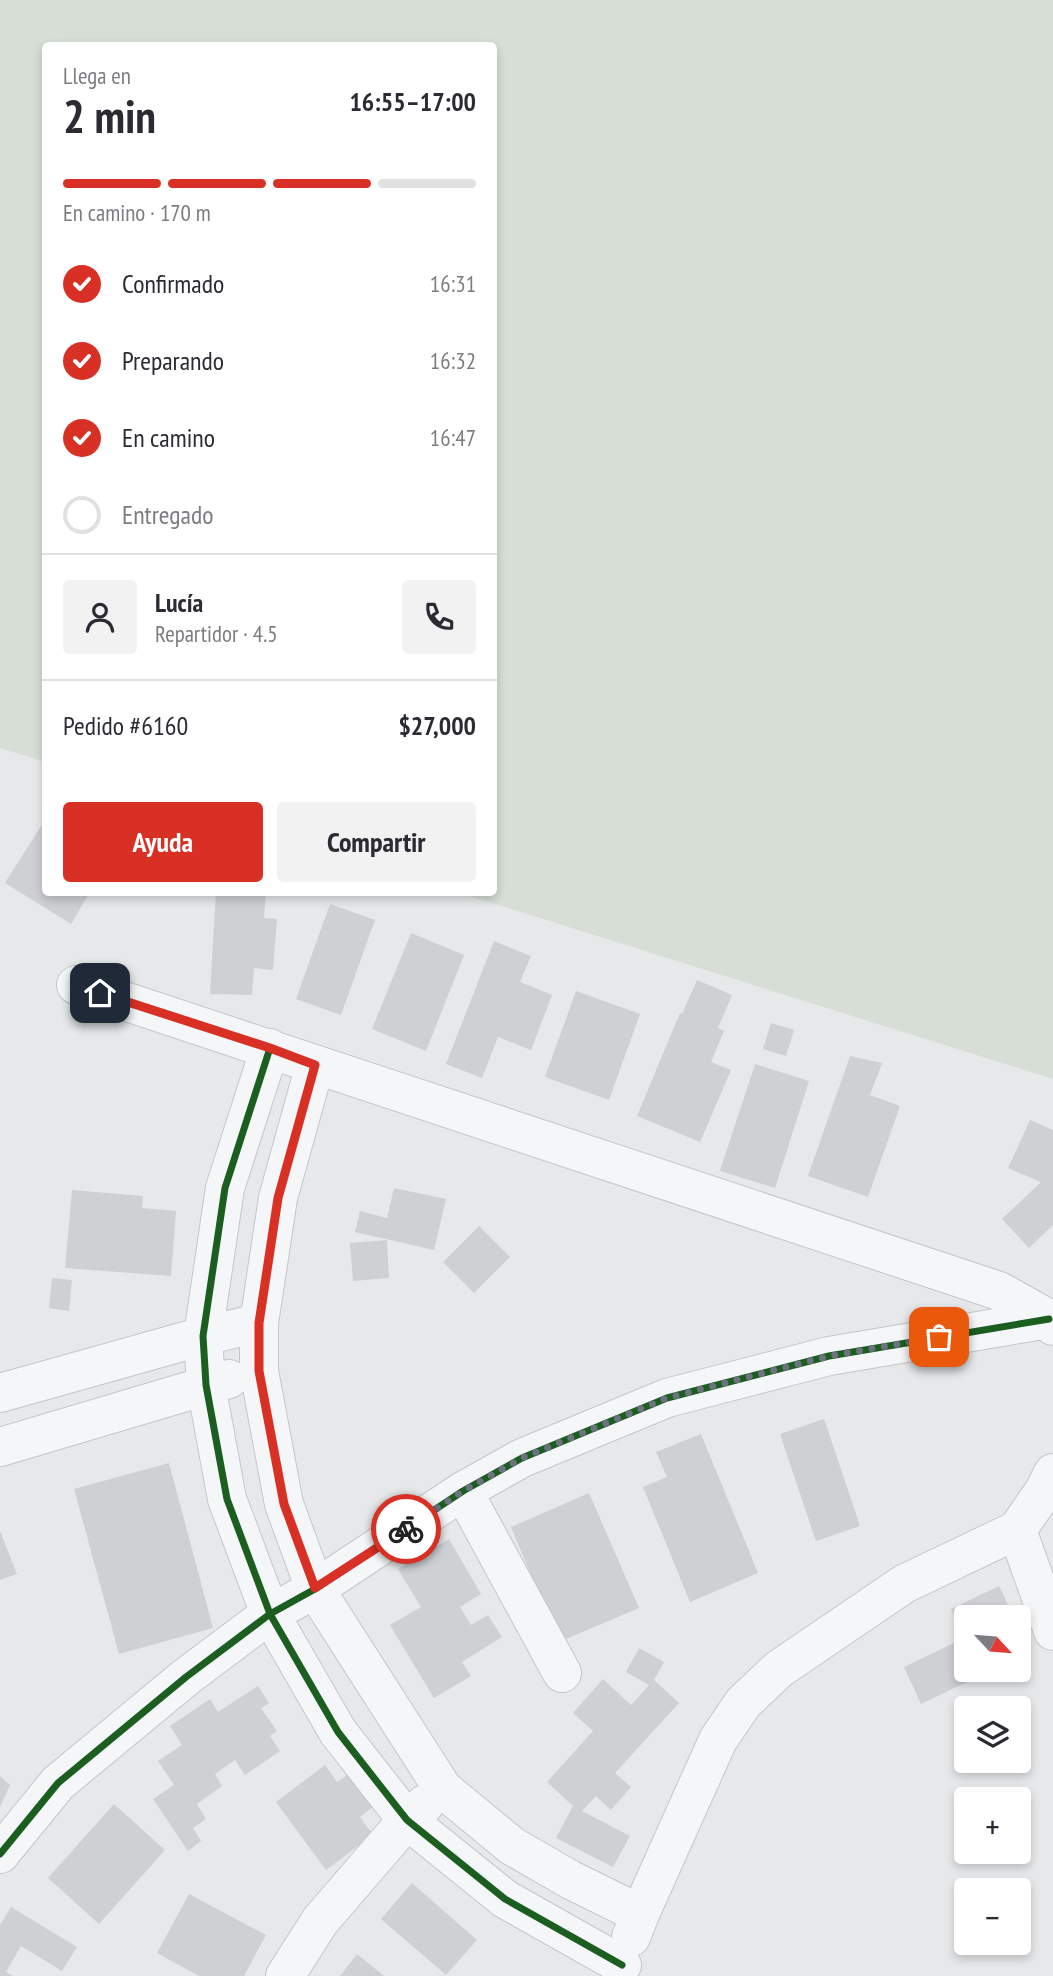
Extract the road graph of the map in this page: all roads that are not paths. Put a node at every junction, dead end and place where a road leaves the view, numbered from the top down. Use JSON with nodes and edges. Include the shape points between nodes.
{"nodes":[{"id":1,"x":76,"y":985,"type":"dead end"},
{"id":2,"x":270,"y":1048,"type":"junction"},
{"id":3,"x":315,"y":1065,"type":"junction"},
{"id":4,"x":1051,"y":1322,"type":"edge"},
{"id":5,"x":259,"y":1323,"type":"junction"},
{"id":6,"x":203,"y":1336,"type":"junction"},
{"id":7,"x":259,"y":1371,"type":"junction"},
{"id":8,"x":206,"y":1385,"type":"junction"},
{"id":9,"x":0,"y":1393,"type":"edge"},
{"id":10,"x":0,"y":1447,"type":"edge"},
{"id":11,"x":1053,"y":1474,"type":"edge"},
{"id":12,"x":463,"y":1491,"type":"junction"},
{"id":13,"x":1017,"y":1530,"type":"junction"},
{"id":14,"x":315,"y":1588,"type":"junction"},
{"id":15,"x":270,"y":1614,"type":"junction"},
{"id":16,"x":1053,"y":1631,"type":"edge"},
{"id":17,"x":562,"y":1673,"type":"dead end"},
{"id":18,"x":443,"y":1789,"type":"junction"},
{"id":19,"x":407,"y":1820,"type":"junction"},
{"id":20,"x":0,"y":1854,"type":"edge"},
{"id":21,"x":640,"y":1914,"type":"junction"},
{"id":22,"x":619,"y":1970,"type":"edge"},
{"id":23,"x":285,"y":1976,"type":"edge"}],
"edges":[{"from":1,"to":2,"type":"street"},
{"from":2,"to":3,"type":"street"},
{"from":2,"to":6,"type":"street","via":[[225,1188]]},
{"from":3,"to":4,"type":"street","via":[[999,1291]]},
{"from":3,"to":5,"type":"street","via":[[278,1198]]},
{"from":4,"to":12,"type":"street","via":[[829,1356],[667,1398],[522,1458]]},
{"from":5,"to":6,"type":"street"},
{"from":5,"to":7,"type":"street"},
{"from":6,"to":8,"type":"street"},
{"from":6,"to":9,"type":"street"},
{"from":7,"to":8,"type":"street"},
{"from":7,"to":14,"type":"street","via":[[284,1504]]},
{"from":8,"to":10,"type":"street"},
{"from":8,"to":15,"type":"street","via":[[227,1499]]},
{"from":11,"to":13,"type":"street"},
{"from":12,"to":14,"type":"street"},
{"from":12,"to":17,"type":"street"},
{"from":13,"to":16,"type":"street"},
{"from":13,"to":21,"type":"street","via":[[904,1584],[779,1669],[743,1703],[718,1740]]},
{"from":14,"to":15,"type":"street"},
{"from":14,"to":18,"type":"street"},
{"from":15,"to":19,"type":"street","via":[[338,1732]]},
{"from":15,"to":20,"type":"street","via":[[58,1783]]},
{"from":18,"to":19,"type":"street"},
{"from":18,"to":21,"type":"street","via":[[512,1846]]},
{"from":19,"to":22,"type":"street","via":[[505,1899]]},
{"from":19,"to":23,"type":"street","via":[[320,1921]]},
{"from":21,"to":22,"type":"street"}]}
